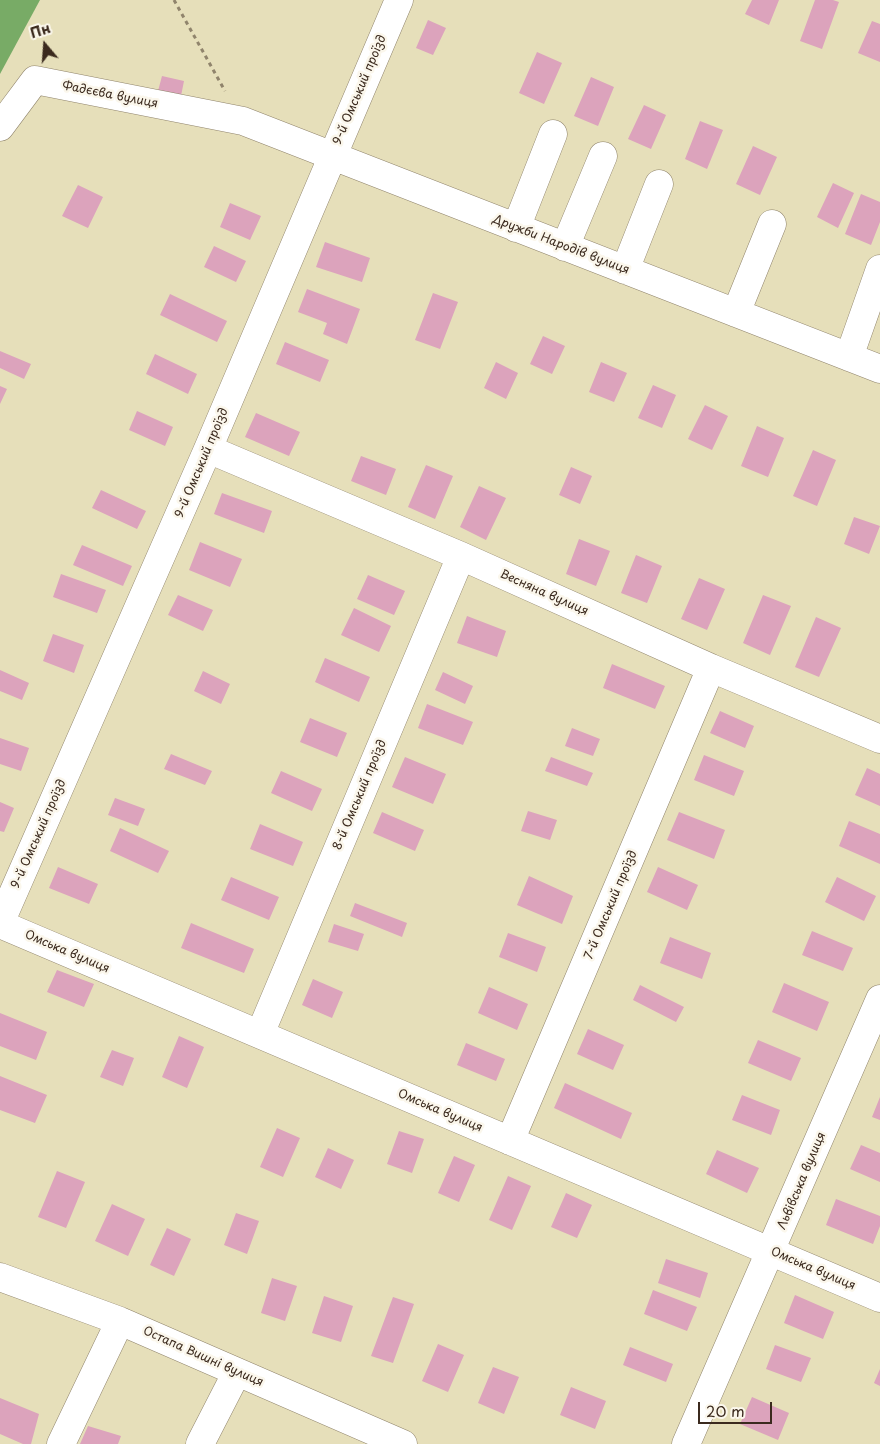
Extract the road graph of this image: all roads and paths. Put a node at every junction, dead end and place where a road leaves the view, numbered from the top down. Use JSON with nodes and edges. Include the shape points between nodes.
{"nodes":[{"id":1,"x":174,"y":0,"type":"edge"},
{"id":2,"x":399,"y":0,"type":"edge"},
{"id":3,"x":243,"y":122,"type":"junction"},
{"id":4,"x":0,"y":127,"type":"edge"},
{"id":5,"x":553,"y":134,"type":"dead end"},
{"id":6,"x":603,"y":156,"type":"dead end"},
{"id":7,"x":332,"y":157,"type":"junction"},
{"id":8,"x":659,"y":184,"type":"dead end"},
{"id":9,"x":772,"y":224,"type":"dead end"},
{"id":10,"x":516,"y":228,"type":"junction"},
{"id":11,"x":565,"y":247,"type":"junction"},
{"id":12,"x":626,"y":270,"type":"junction"},
{"id":13,"x":880,"y":270,"type":"edge"},
{"id":14,"x":736,"y":313,"type":"junction"},
{"id":15,"x":849,"y":356,"type":"junction"},
{"id":16,"x":880,"y":369,"type":"edge"},
{"id":17,"x":208,"y":449,"type":"junction"},
{"id":18,"x":461,"y":556,"type":"junction"},
{"id":19,"x":711,"y":668,"type":"junction"},
{"id":20,"x":880,"y":738,"type":"edge"},
{"id":21,"x":0,"y":923,"type":"edge"},
{"id":22,"x":880,"y":999,"type":"edge"},
{"id":23,"x":260,"y":1034,"type":"junction"},
{"id":24,"x":510,"y":1141,"type":"junction"},
{"id":25,"x":771,"y":1252,"type":"junction"},
{"id":26,"x":0,"y":1277,"type":"edge"},
{"id":27,"x":880,"y":1298,"type":"edge"},
{"id":28,"x":120,"y":1321,"type":"junction"},
{"id":29,"x":237,"y":1372,"type":"junction"},
{"id":30,"x":61,"y":1444,"type":"edge"},
{"id":31,"x":200,"y":1444,"type":"edge"},
{"id":32,"x":403,"y":1444,"type":"edge"},
{"id":33,"x":686,"y":1444,"type":"edge"}],
"edges":[{"from":1,"to":3,"type":"path"},
{"from":2,"to":7,"type":"street","name":"9-й Омський проїзд"},
{"from":3,"to":4,"type":"street","name":"Фадєєва вулиця","via":[[35,80]]},
{"from":3,"to":7,"type":"street","name":"Дружби Народів вулиця"},
{"from":5,"to":10,"type":"street"},
{"from":6,"to":11,"type":"street"},
{"from":7,"to":10,"type":"street","name":"Дружби Народів вулиця"},
{"from":7,"to":17,"type":"street","name":"9-й Омський проїзд"},
{"from":8,"to":12,"type":"street"},
{"from":9,"to":14,"type":"street"},
{"from":10,"to":11,"type":"street","name":"Дружби Народів вулиця"},
{"from":11,"to":12,"type":"street","name":"Дружби Народів вулиця"},
{"from":12,"to":14,"type":"street","name":"Дружби Народів вулиця"},
{"from":13,"to":15,"type":"street"},
{"from":14,"to":15,"type":"street","name":"Дружби Народів вулиця"},
{"from":15,"to":16,"type":"street","name":"Дружби Народів вулиця"},
{"from":17,"to":18,"type":"street","name":"Весняна вулиця"},
{"from":17,"to":21,"type":"street","name":"9-й Омський проїзд"},
{"from":18,"to":19,"type":"street","name":"Весняна вулиця"},
{"from":18,"to":23,"type":"street","name":"8-й Омський проїзд"},
{"from":19,"to":20,"type":"street","name":"Весняна вулиця"},
{"from":19,"to":24,"type":"street","name":"7-й Омський проїзд"},
{"from":21,"to":23,"type":"street","name":"Омська вулиця"},
{"from":22,"to":25,"type":"street","name":"Львівська вулиця"},
{"from":23,"to":24,"type":"street","name":"Омська вулиця"},
{"from":24,"to":25,"type":"street","name":"Омська вулиця"},
{"from":25,"to":27,"type":"street","name":"Омська вулиця"},
{"from":25,"to":33,"type":"street","name":"Львівська вулиця"},
{"from":26,"to":28,"type":"street","name":"Остапа Вишні вулиця"},
{"from":28,"to":29,"type":"street","name":"Остапа Вишні вулиця"},
{"from":28,"to":30,"type":"street"},
{"from":29,"to":31,"type":"street"},
{"from":29,"to":32,"type":"street","name":"Остапа Вишні вулиця"}]}
